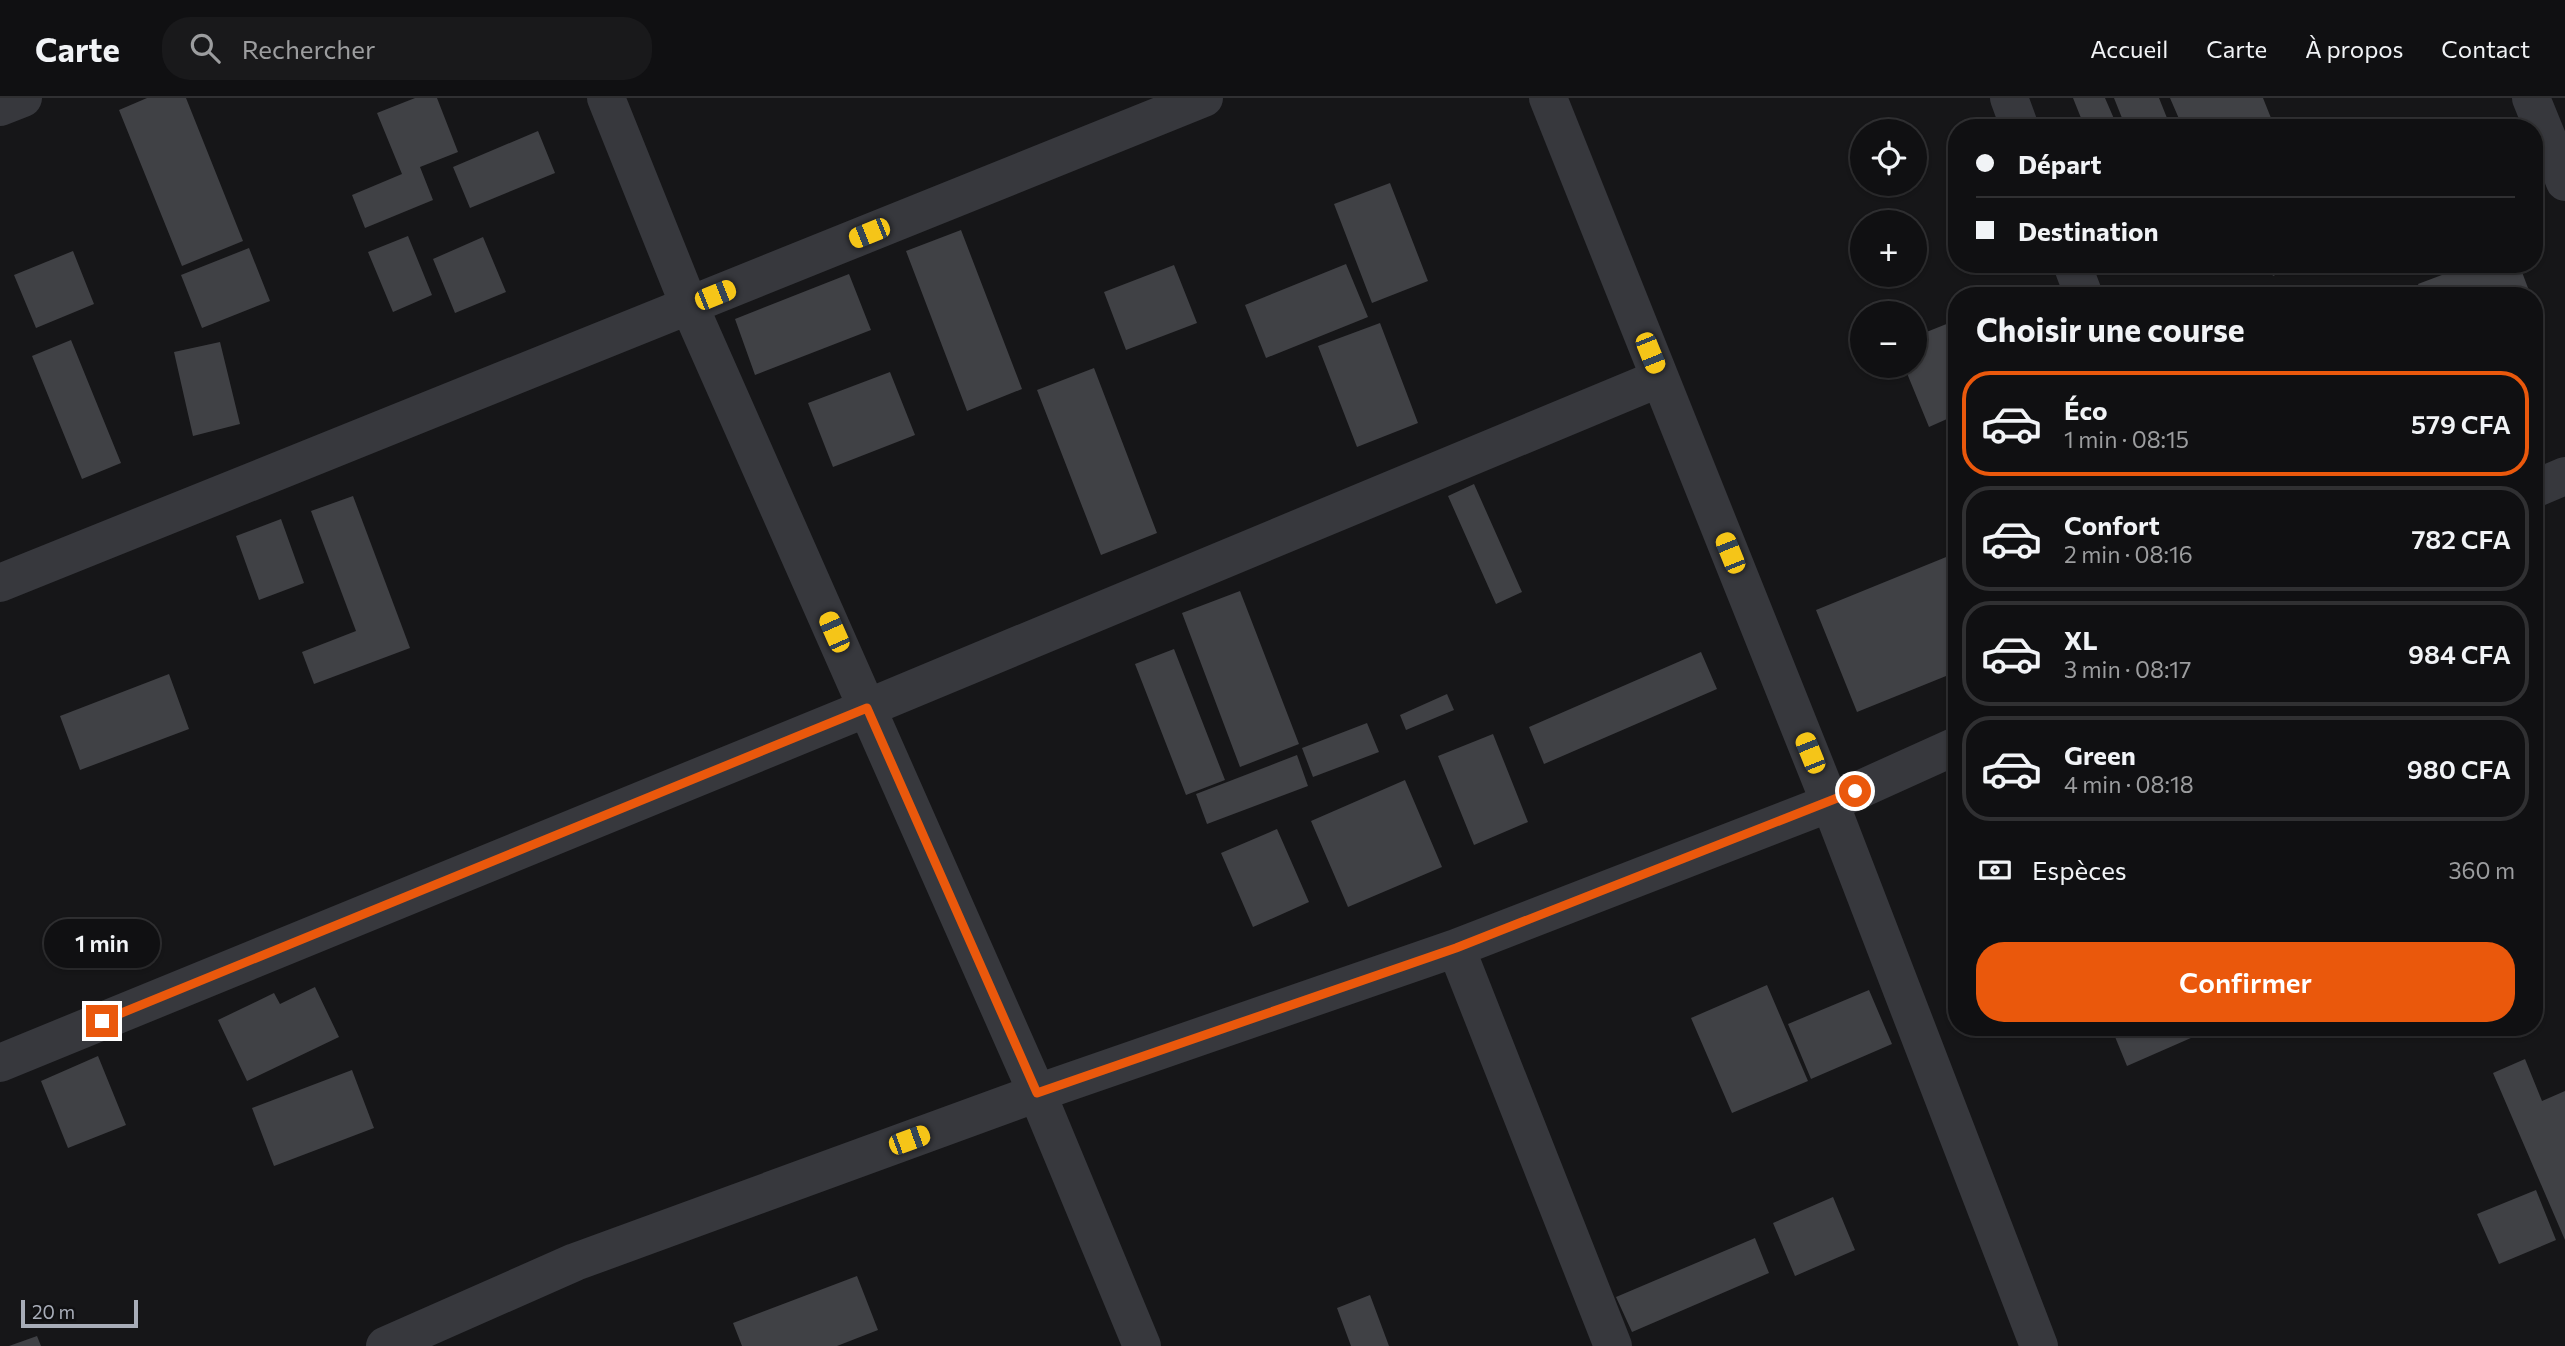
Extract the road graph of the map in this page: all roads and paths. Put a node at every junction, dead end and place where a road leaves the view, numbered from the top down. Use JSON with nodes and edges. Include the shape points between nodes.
{"nodes":[{"id":1,"x":23,"y":98,"type":"edge"},
{"id":2,"x":606,"y":98,"type":"edge"},
{"id":3,"x":1204,"y":98,"type":"edge"},
{"id":4,"x":1548,"y":98,"type":"edge"},
{"id":5,"x":2009,"y":98,"type":"edge"},
{"id":6,"x":2531,"y":98,"type":"edge"},
{"id":7,"x":0,"y":107,"type":"edge"},
{"id":8,"x":2017,"y":119,"type":"edge"},
{"id":9,"x":2540,"y":119,"type":"edge"},
{"id":10,"x":2543,"y":128,"type":"edge"},
{"id":11,"x":2565,"y":182,"type":"edge"},
{"id":12,"x":689,"y":305,"type":"junction"},
{"id":13,"x":1660,"y":378,"type":"junction"},
{"id":14,"x":2565,"y":476,"type":"edge"},
{"id":15,"x":2543,"y":485,"type":"edge"},
{"id":16,"x":0,"y":583,"type":"edge"},
{"id":17,"x":867,"y":708,"type":"junction"},
{"id":18,"x":1948,"y":750,"type":"edge"},
{"id":19,"x":1830,"y":803,"type":"junction"},
{"id":20,"x":1456,"y":948,"type":"junction"},
{"id":21,"x":0,"y":1063,"type":"edge"},
{"id":22,"x":1037,"y":1093,"type":"junction"},
{"id":23,"x":385,"y":1346,"type":"edge"},
{"id":24,"x":1142,"y":1346,"type":"edge"},
{"id":25,"x":1613,"y":1346,"type":"edge"},
{"id":26,"x":2039,"y":1346,"type":"edge"}],
"edges":[{"from":1,"to":7,"type":"street"},
{"from":2,"to":12,"type":"street"},
{"from":3,"to":12,"type":"street"},
{"from":4,"to":13,"type":"street"},
{"from":5,"to":8,"type":"street"},
{"from":6,"to":9,"type":"street"},
{"from":10,"to":11,"type":"street"},
{"from":12,"to":16,"type":"street"},
{"from":12,"to":17,"type":"street"},
{"from":13,"to":17,"type":"street"},
{"from":13,"to":19,"type":"street"},
{"from":14,"to":15,"type":"street"},
{"from":17,"to":21,"type":"street"},
{"from":17,"to":22,"type":"street"},
{"from":18,"to":19,"type":"street"},
{"from":19,"to":20,"type":"street"},
{"from":19,"to":26,"type":"street"},
{"from":20,"to":22,"type":"street"},
{"from":20,"to":25,"type":"street"},
{"from":22,"to":23,"type":"street","via":[[575,1262]]},
{"from":22,"to":24,"type":"street"}]}
